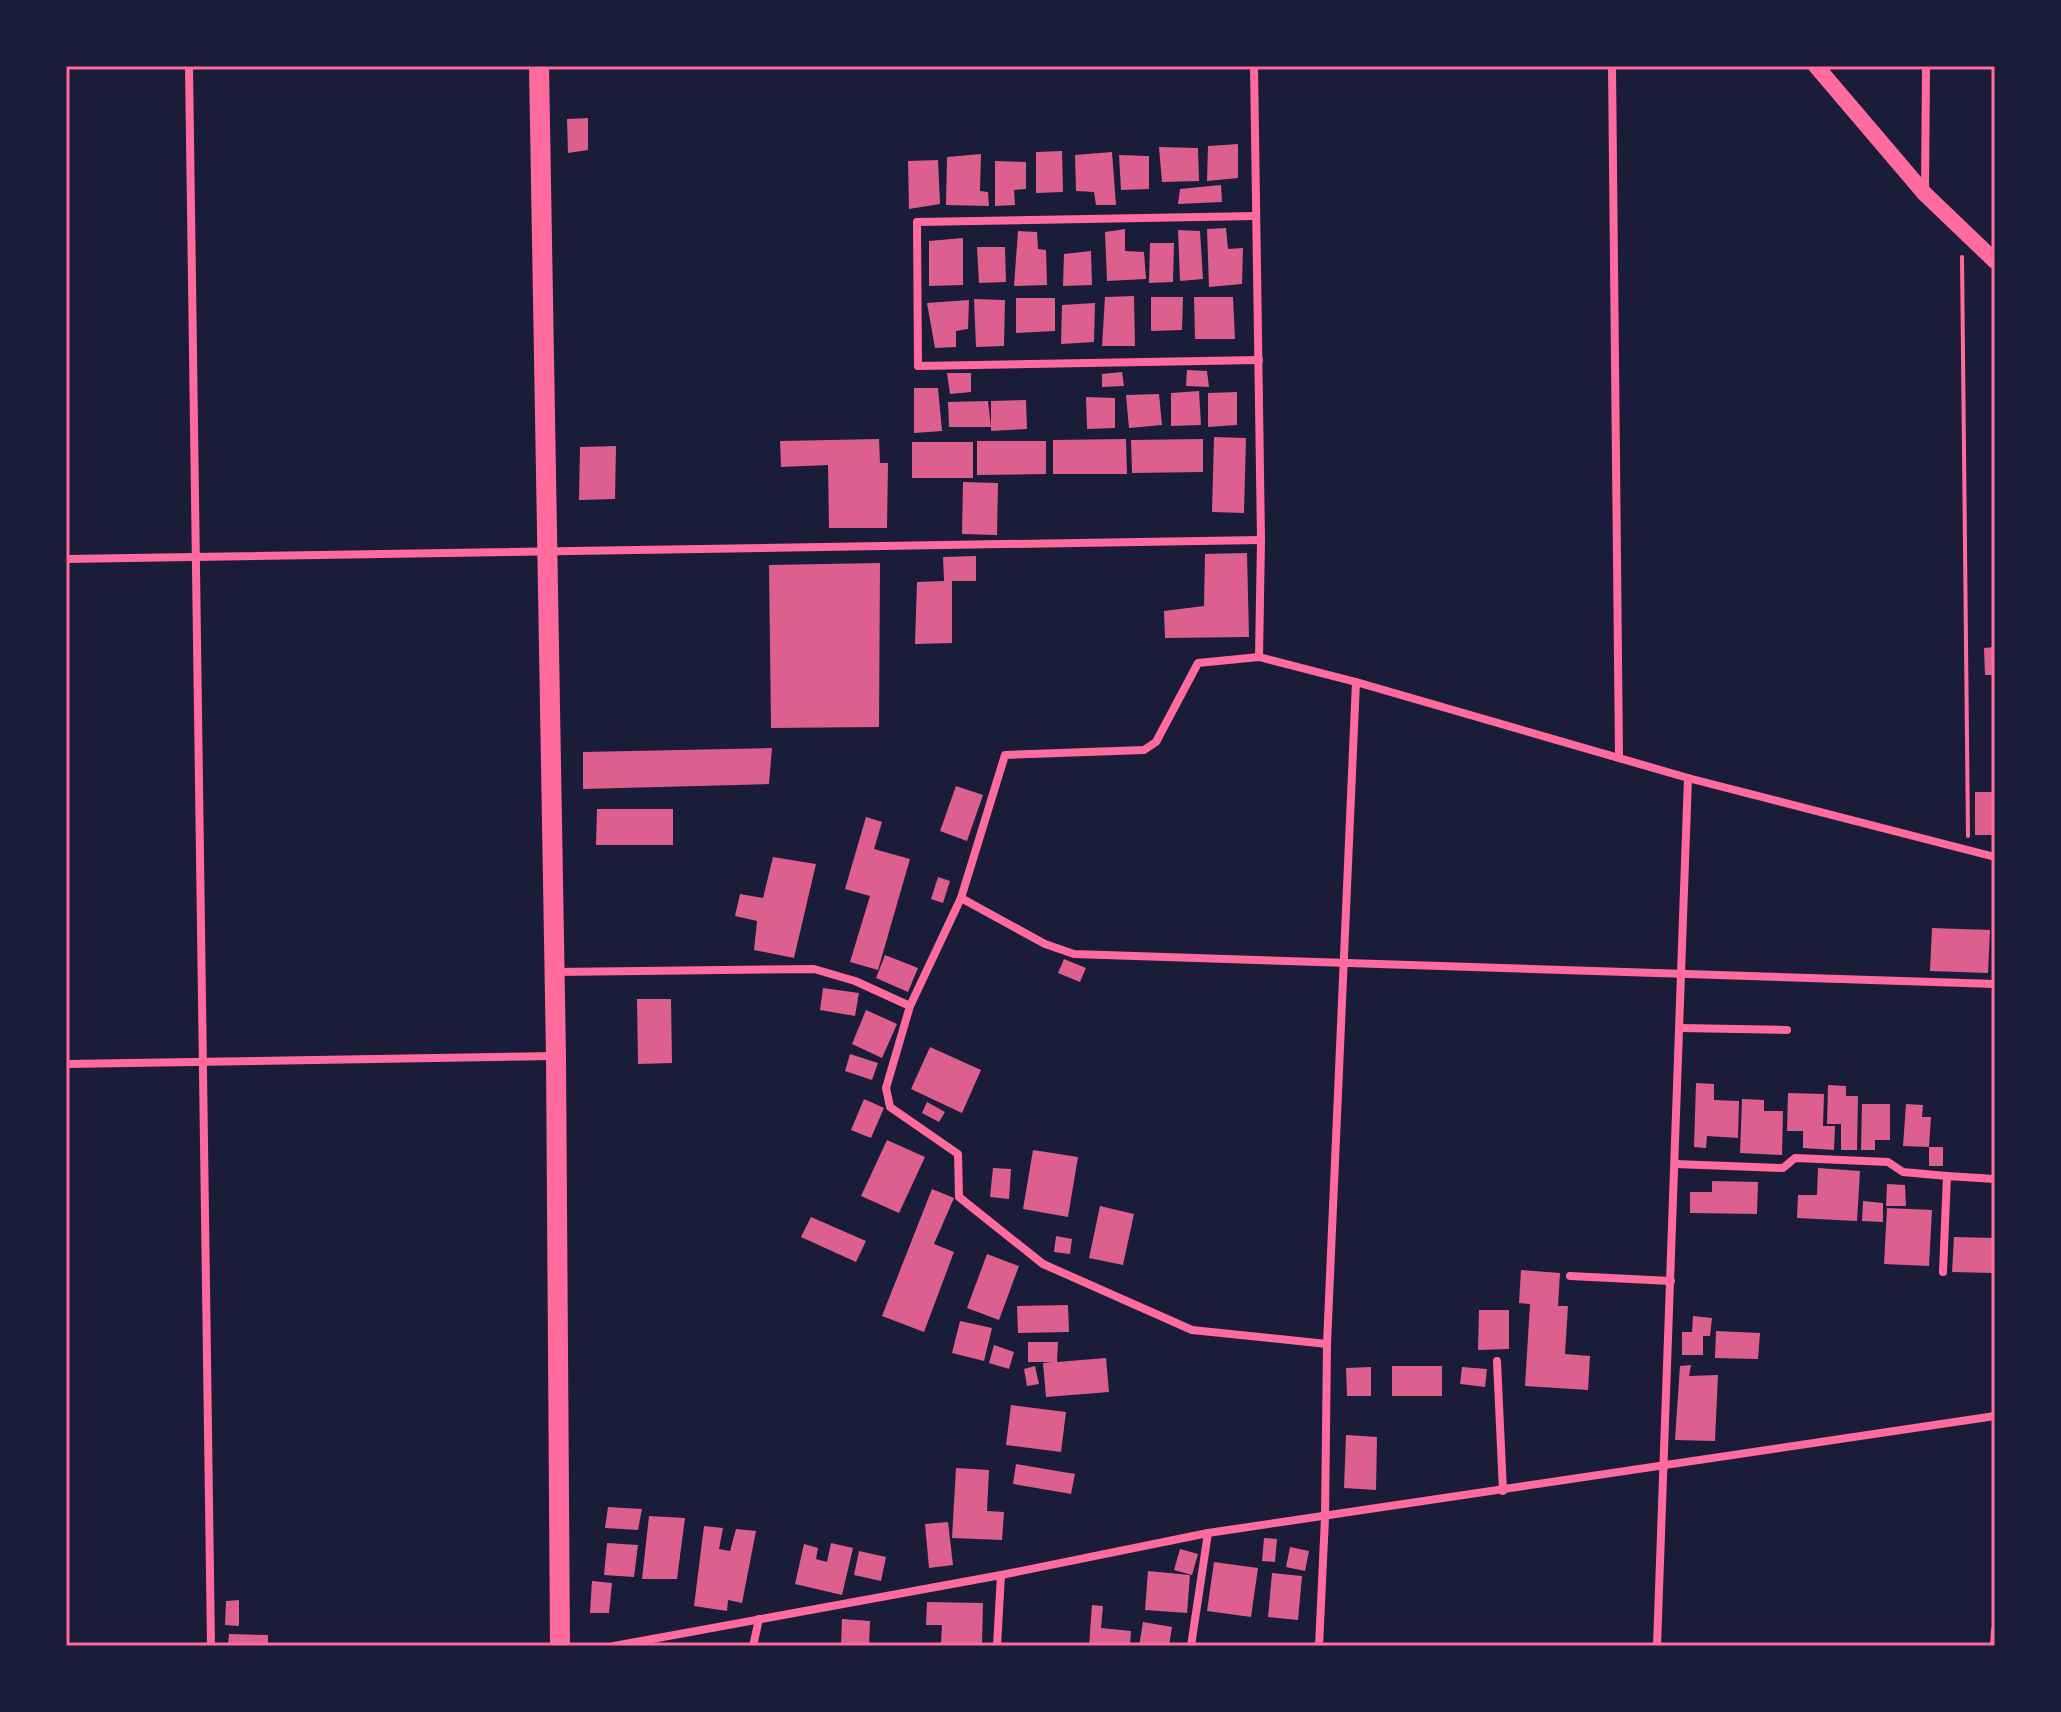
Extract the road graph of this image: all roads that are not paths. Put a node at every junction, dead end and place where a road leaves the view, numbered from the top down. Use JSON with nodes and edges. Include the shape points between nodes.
{"nodes":[{"id":1,"x":189,"y":66,"type":"edge"},
{"id":2,"x":539,"y":66,"type":"edge"},
{"id":3,"x":1254,"y":66,"type":"edge"},
{"id":4,"x":1612,"y":66,"type":"edge"},
{"id":5,"x":1816,"y":66,"type":"edge"},
{"id":6,"x":1926,"y":66,"type":"edge"},
{"id":7,"x":1925,"y":194,"type":"junction"},
{"id":8,"x":1256,"y":216,"type":"junction"},
{"id":9,"x":1995,"y":261,"type":"edge"},
{"id":10,"x":1259,"y":360,"type":"junction"},
{"id":11,"x":1261,"y":540,"type":"junction"},
{"id":12,"x":547,"y":550,"type":"junction"},
{"id":13,"x":197,"y":556,"type":"junction"},
{"id":14,"x":66,"y":559,"type":"edge"},
{"id":15,"x":1259,"y":657,"type":"junction"},
{"id":16,"x":1356,"y":682,"type":"junction"},
{"id":17,"x":1619,"y":757,"type":"junction"},
{"id":18,"x":1688,"y":778,"type":"junction"},
{"id":19,"x":1995,"y":857,"type":"edge"},
{"id":20,"x":961,"y":898,"type":"junction"},
{"id":21,"x":1344,"y":962,"type":"junction"},
{"id":22,"x":555,"y":972,"type":"junction"},
{"id":23,"x":1682,"y":975,"type":"junction"},
{"id":24,"x":1995,"y":984,"type":"edge"},
{"id":25,"x":910,"y":1006,"type":"junction"},
{"id":26,"x":1680,"y":1028,"type":"junction"},
{"id":27,"x":1787,"y":1030,"type":"dead end"},
{"id":28,"x":556,"y":1056,"type":"junction"},
{"id":29,"x":203,"y":1062,"type":"junction"},
{"id":30,"x":66,"y":1064,"type":"edge"},
{"id":31,"x":1675,"y":1164,"type":"junction"},
{"id":32,"x":1947,"y":1176,"type":"junction"},
{"id":33,"x":1995,"y":1179,"type":"edge"},
{"id":34,"x":1943,"y":1272,"type":"dead end"},
{"id":35,"x":1570,"y":1276,"type":"dead end"},
{"id":36,"x":1671,"y":1281,"type":"junction"},
{"id":37,"x":1327,"y":1344,"type":"junction"},
{"id":38,"x":1497,"y":1361,"type":"dead end"},
{"id":39,"x":1995,"y":1416,"type":"edge"},
{"id":40,"x":1663,"y":1466,"type":"junction"},
{"id":41,"x":1503,"y":1491,"type":"junction"},
{"id":42,"x":1325,"y":1518,"type":"junction"},
{"id":43,"x":1208,"y":1533,"type":"junction"},
{"id":44,"x":1001,"y":1575,"type":"junction"},
{"id":45,"x":759,"y":1619,"type":"junction"},
{"id":46,"x":1995,"y":1630,"type":"edge"},
{"id":47,"x":211,"y":1646,"type":"edge"},
{"id":48,"x":560,"y":1646,"type":"edge"},
{"id":49,"x":614,"y":1646,"type":"edge"},
{"id":50,"x":753,"y":1646,"type":"edge"},
{"id":51,"x":997,"y":1646,"type":"edge"},
{"id":52,"x":1191,"y":1646,"type":"edge"},
{"id":53,"x":1319,"y":1646,"type":"edge"},
{"id":54,"x":1657,"y":1646,"type":"edge"},
{"id":55,"x":1994,"y":1646,"type":"edge"}],
"edges":[{"from":1,"to":13,"type":"street"},
{"from":2,"to":12,"type":"main road"},
{"from":3,"to":8,"type":"street"},
{"from":4,"to":17,"type":"street"},
{"from":5,"to":7,"type":"main road"},
{"from":6,"to":7,"type":"street"},
{"from":7,"to":9,"type":"main road"},
{"from":8,"to":10,"type":"street"},
{"from":8,"to":10,"type":"street","via":[[917,222],[918,366]]},
{"from":10,"to":11,"type":"street"},
{"from":11,"to":12,"type":"street"},
{"from":11,"to":15,"type":"street"},
{"from":12,"to":13,"type":"street"},
{"from":12,"to":22,"type":"main road"},
{"from":13,"to":14,"type":"street"},
{"from":13,"to":29,"type":"street"},
{"from":15,"to":16,"type":"street"},
{"from":15,"to":20,"type":"street","via":[[1198,663],[1156,742],[1144,750],[1005,755]]},
{"from":16,"to":17,"type":"street"},
{"from":16,"to":21,"type":"street"},
{"from":17,"to":18,"type":"street"},
{"from":18,"to":19,"type":"street"},
{"from":18,"to":23,"type":"street"},
{"from":20,"to":21,"type":"street","via":[[1074,954]]},
{"from":20,"to":25,"type":"street"},
{"from":21,"to":23,"type":"street"},
{"from":21,"to":37,"type":"street"},
{"from":22,"to":25,"type":"street","via":[[814,969]]},
{"from":22,"to":28,"type":"main road"},
{"from":23,"to":24,"type":"street"},
{"from":23,"to":26,"type":"street"},
{"from":25,"to":37,"type":"street","via":[[886,1088],[890,1107],[958,1154],[959,1197],[1043,1264],[1192,1330]]},
{"from":26,"to":27,"type":"street"},
{"from":26,"to":31,"type":"street"},
{"from":28,"to":29,"type":"street"},
{"from":28,"to":48,"type":"main road"},
{"from":29,"to":30,"type":"street"},
{"from":29,"to":47,"type":"street"},
{"from":31,"to":32,"type":"street","via":[[1783,1168],[1795,1158],[1888,1162],[1903,1172]]},
{"from":31,"to":36,"type":"street"},
{"from":32,"to":33,"type":"street"},
{"from":32,"to":34,"type":"street"},
{"from":35,"to":36,"type":"street"},
{"from":36,"to":40,"type":"street"},
{"from":37,"to":42,"type":"street"},
{"from":38,"to":41,"type":"street"},
{"from":39,"to":40,"type":"street"},
{"from":40,"to":41,"type":"street"},
{"from":40,"to":54,"type":"street"},
{"from":41,"to":42,"type":"street"},
{"from":42,"to":43,"type":"street"},
{"from":42,"to":53,"type":"street"},
{"from":43,"to":44,"type":"street"},
{"from":43,"to":52,"type":"street"},
{"from":44,"to":45,"type":"street"},
{"from":44,"to":51,"type":"street"},
{"from":45,"to":49,"type":"street"},
{"from":45,"to":50,"type":"street"},
{"from":46,"to":55,"type":"street"}]}
